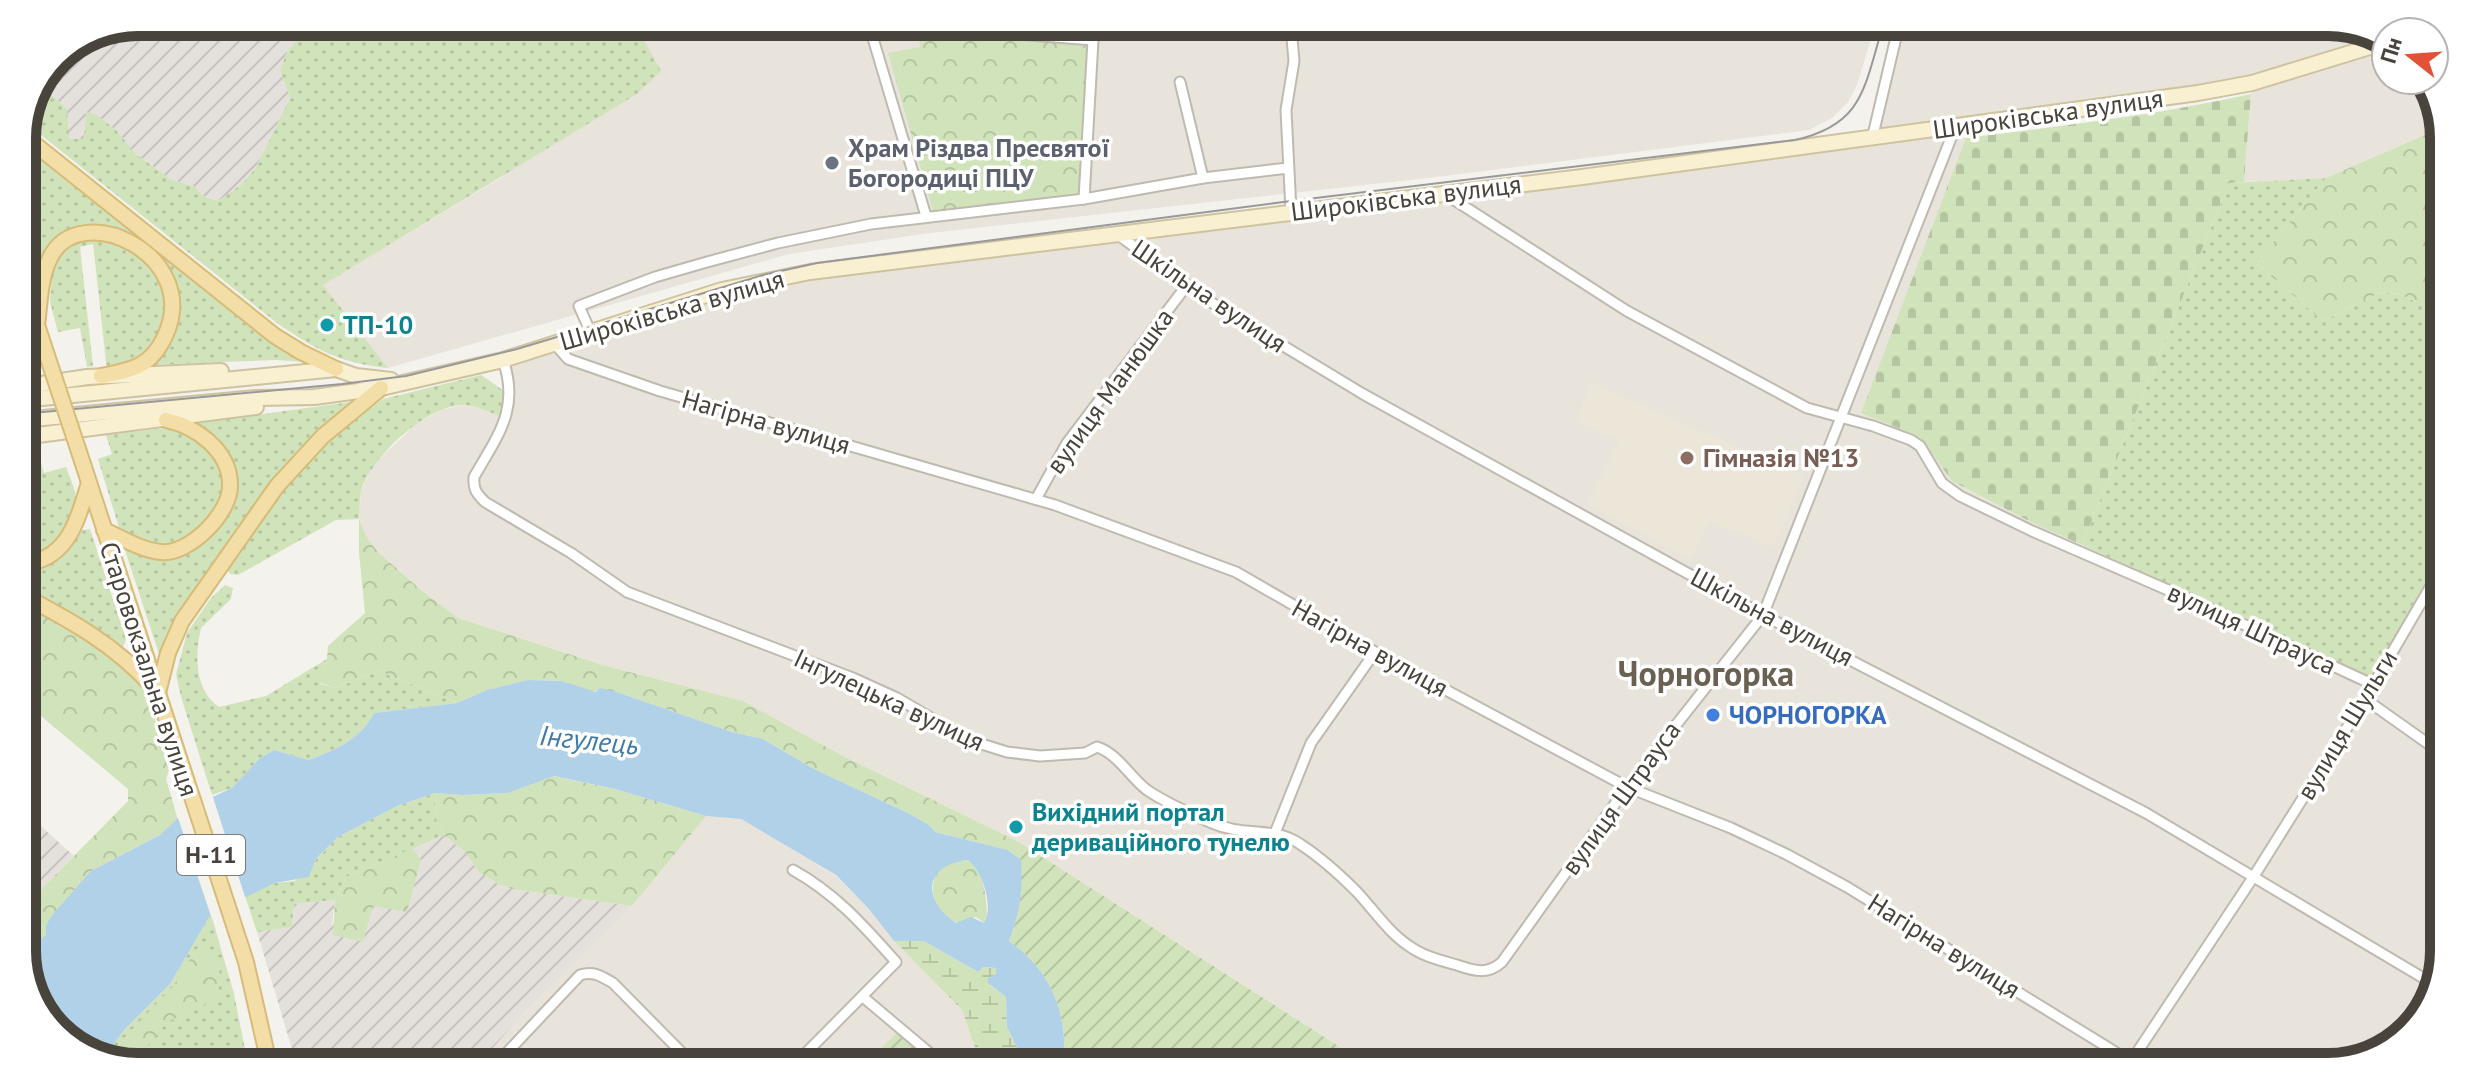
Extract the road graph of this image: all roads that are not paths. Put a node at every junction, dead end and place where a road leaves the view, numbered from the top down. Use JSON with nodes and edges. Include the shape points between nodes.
{"nodes":[{"id":1,"x":872,"y":36,"type":"edge"},
{"id":2,"x":1042,"y":36,"type":"edge"},
{"id":3,"x":1094,"y":36,"type":"edge"},
{"id":4,"x":1292,"y":36,"type":"edge"},
{"id":5,"x":1896,"y":36,"type":"edge"},
{"id":6,"x":1093,"y":40,"type":"junction"},
{"id":7,"x":2370,"y":47,"type":"edge"},
{"id":8,"x":1180,"y":82,"type":"dead end"},
{"id":9,"x":1955,"y":128,"type":"junction"},
{"id":10,"x":1872,"y":139,"type":"junction"},
{"id":11,"x":36,"y":145,"type":"edge"},
{"id":12,"x":1288,"y":168,"type":"junction"},
{"id":13,"x":1203,"y":178,"type":"junction"},
{"id":14,"x":1445,"y":193,"type":"junction"},
{"id":15,"x":1084,"y":199,"type":"junction"},
{"id":16,"x":1291,"y":211,"type":"junction"},
{"id":17,"x":926,"y":216,"type":"junction"},
{"id":18,"x":1117,"y":234,"type":"junction"},
{"id":19,"x":1187,"y":285,"type":"junction"},
{"id":20,"x":37,"y":325,"type":"joint"},
{"id":21,"x":590,"y":331,"type":"junction"},
{"id":22,"x":554,"y":343,"type":"junction"},
{"id":23,"x":503,"y":360,"type":"junction"},
{"id":24,"x":336,"y":369,"type":"junction"},
{"id":25,"x":310,"y":371,"type":"junction"},
{"id":26,"x":101,"y":376,"type":"junction"},
{"id":27,"x":431,"y":377,"type":"junction"},
{"id":28,"x":36,"y":384,"type":"edge"},
{"id":29,"x":381,"y":388,"type":"junction"},
{"id":30,"x":314,"y":397,"type":"junction"},
{"id":31,"x":36,"y":399,"type":"edge"},
{"id":32,"x":36,"y":419,"type":"edge"},
{"id":33,"x":1841,"y":419,"type":"junction"},
{"id":34,"x":166,"y":420,"type":"junction"},
{"id":35,"x":36,"y":435,"type":"edge"},
{"id":36,"x":89,"y":482,"type":"junction"},
{"id":37,"x":1036,"y":499,"type":"junction"},
{"id":38,"x":104,"y":530,"type":"junction"},
{"id":39,"x":36,"y":560,"type":"edge"},
{"id":40,"x":2430,"y":588,"type":"edge"},
{"id":41,"x":36,"y":602,"type":"edge"},
{"id":42,"x":1763,"y":615,"type":"junction"},
{"id":43,"x":1375,"y":652,"type":"junction"},
{"id":44,"x":2374,"y":685,"type":"junction"},
{"id":45,"x":158,"y":693,"type":"junction"},
{"id":46,"x":2365,"y":699,"type":"junction"},
{"id":47,"x":2430,"y":745,"type":"edge"},
{"id":48,"x":1627,"y":787,"type":"junction"},
{"id":49,"x":1275,"y":833,"type":"junction"},
{"id":50,"x":793,"y":870,"type":"dead end"},
{"id":51,"x":2254,"y":876,"type":"junction"},
{"id":52,"x":1502,"y":962,"type":"joint"},
{"id":53,"x":2425,"y":979,"type":"edge"},
{"id":54,"x":863,"y":997,"type":"junction"},
{"id":55,"x":267,"y":1053,"type":"edge"},
{"id":56,"x":507,"y":1053,"type":"edge"},
{"id":57,"x":682,"y":1053,"type":"edge"},
{"id":58,"x":806,"y":1053,"type":"edge"},
{"id":59,"x":930,"y":1053,"type":"edge"},
{"id":60,"x":2113,"y":1053,"type":"edge"},
{"id":61,"x":2140,"y":1053,"type":"edge"}],
"edges":[{"from":1,"to":17,"type":"street"},
{"from":2,"to":6,"type":"street"},
{"from":3,"to":6,"type":"street"},
{"from":4,"to":12,"type":"street"},
{"from":5,"to":10,"type":"street"},
{"from":6,"to":15,"type":"street"},
{"from":7,"to":9,"type":"main road","name":"Широківська вулиця","via":[[2252,83]]},
{"from":8,"to":13,"type":"street"},
{"from":9,"to":10,"type":"main road","name":"Широківська вулиця"},
{"from":9,"to":33,"type":"street","name":"вулиця Штрауса"},
{"from":10,"to":14,"type":"main road","name":"Широківська вулиця"},
{"from":11,"to":24,"type":"main road","via":[[275,336]]},
{"from":12,"to":13,"type":"street"},
{"from":12,"to":16,"type":"street"},
{"from":13,"to":15,"type":"street"},
{"from":14,"to":16,"type":"main road","name":"Широківська вулиця"},
{"from":14,"to":33,"type":"street","via":[[1627,311],[1807,408]]},
{"from":15,"to":17,"type":"street"},
{"from":16,"to":18,"type":"main road","name":"Широківська вулиця"},
{"from":17,"to":21,"type":"street","via":[[778,243],[655,277],[579,306]]},
{"from":18,"to":19,"type":"street","name":"Шкільна вулиця"},
{"from":18,"to":21,"type":"main road","name":"Широківська вулиця","via":[[799,274],[722,290]]},
{"from":19,"to":37,"type":"street","name":"вулиця Манюшка","via":[[1067,443]]},
{"from":19,"to":42,"type":"street","name":"Шкільна вулиця","via":[[1363,394]]},
{"from":20,"to":26,"type":"main road","via":[[43,276],[66,238],[97,232],[132,244],[150,257],[173,292],[170,325],[144,363]]},
{"from":20,"to":36,"type":"main road","name":"Старовокзальна вулиця","number":"Н-11","bridge":true},
{"from":21,"to":22,"type":"main road","name":"Широківська вулиця"},
{"from":22,"to":23,"type":"main road","name":"Широківська вулиця"},
{"from":22,"to":37,"type":"street","name":"Нагірна вулиця","via":[[568,359],[660,391]]},
{"from":23,"to":27,"type":"main road","name":"Широківська вулиця"},
{"from":23,"to":49,"type":"street","name":"Інгулецька вулиця","via":[[511,402],[474,477],[476,493],[627,592],[853,678],[969,740],[1040,756],[1107,750],[1149,791],[1179,807],[1230,830]]},
{"from":24,"to":25,"type":"main road"},
{"from":24,"to":27,"type":"main road","via":[[374,380]]},
{"from":25,"to":26,"type":"main road"},
{"from":25,"to":31,"type":"main road"},
{"from":26,"to":28,"type":"main road"},
{"from":27,"to":29,"type":"main road"},
{"from":29,"to":30,"type":"main road"},
{"from":29,"to":45,"type":"main road","via":[[323,436],[277,486],[182,621]]},
{"from":30,"to":32,"type":"main road"},
{"from":30,"to":34,"type":"main road"},
{"from":33,"to":42,"type":"street","name":"вулиця Штрауса"},
{"from":33,"to":44,"type":"street","name":"вулиця Штрауса","via":[[1920,446],[1942,483],[1960,496]]},
{"from":34,"to":35,"type":"main road"},
{"from":34,"to":38,"type":"main road","via":[[195,430],[217,451],[230,485],[222,509],[195,540],[177,551],[146,549]]},
{"from":36,"to":38,"type":"main road","name":"Старовокзальна вулиця","number":"Н-11"},
{"from":36,"to":39,"type":"main road","via":[[64,545]]},
{"from":37,"to":43,"type":"street","name":"Нагірна вулиця","via":[[1236,572]]},
{"from":38,"to":45,"type":"main road","name":"Старовокзальна вулиця","number":"Н-11"},
{"from":40,"to":44,"type":"street","name":"вулиця Шульги"},
{"from":41,"to":45,"type":"main road","via":[[103,641]]},
{"from":42,"to":48,"type":"street","name":"вулиця Штрауса"},
{"from":42,"to":51,"type":"street","name":"Шкільна вулиця","via":[[2146,813]]},
{"from":43,"to":48,"type":"street","name":"Нагірна вулиця"},
{"from":43,"to":49,"type":"street","via":[[1311,743]]},
{"from":44,"to":46,"type":"street","name":"вулиця Шульги"},
{"from":45,"to":55,"type":"main road","name":"Старовокзальна вулиця","number":"Н-11","via":[[238,938]]},
{"from":46,"to":47,"type":"street"},
{"from":46,"to":51,"type":"street","name":"вулиця Шульги"},
{"from":48,"to":52,"type":"street","name":"вулиця Штрауса"},
{"from":48,"to":60,"type":"street","name":"Нагірна вулиця","via":[[1731,828],[1847,887]]},
{"from":49,"to":52,"type":"street","name":"Інгулецька вулиця","via":[[1298,843],[1337,873],[1384,927],[1417,951],[1473,971],[1493,969]]},
{"from":50,"to":54,"type":"street","via":[[823,887],[896,962]]},
{"from":51,"to":53,"type":"street","name":"Шкільна вулиця"},
{"from":51,"to":61,"type":"street","name":"вулиця Шульги"},
{"from":54,"to":58,"type":"street"},
{"from":54,"to":59,"type":"street"},
{"from":56,"to":57,"type":"street","via":[[580,975],[589,973],[613,983]]}]}
